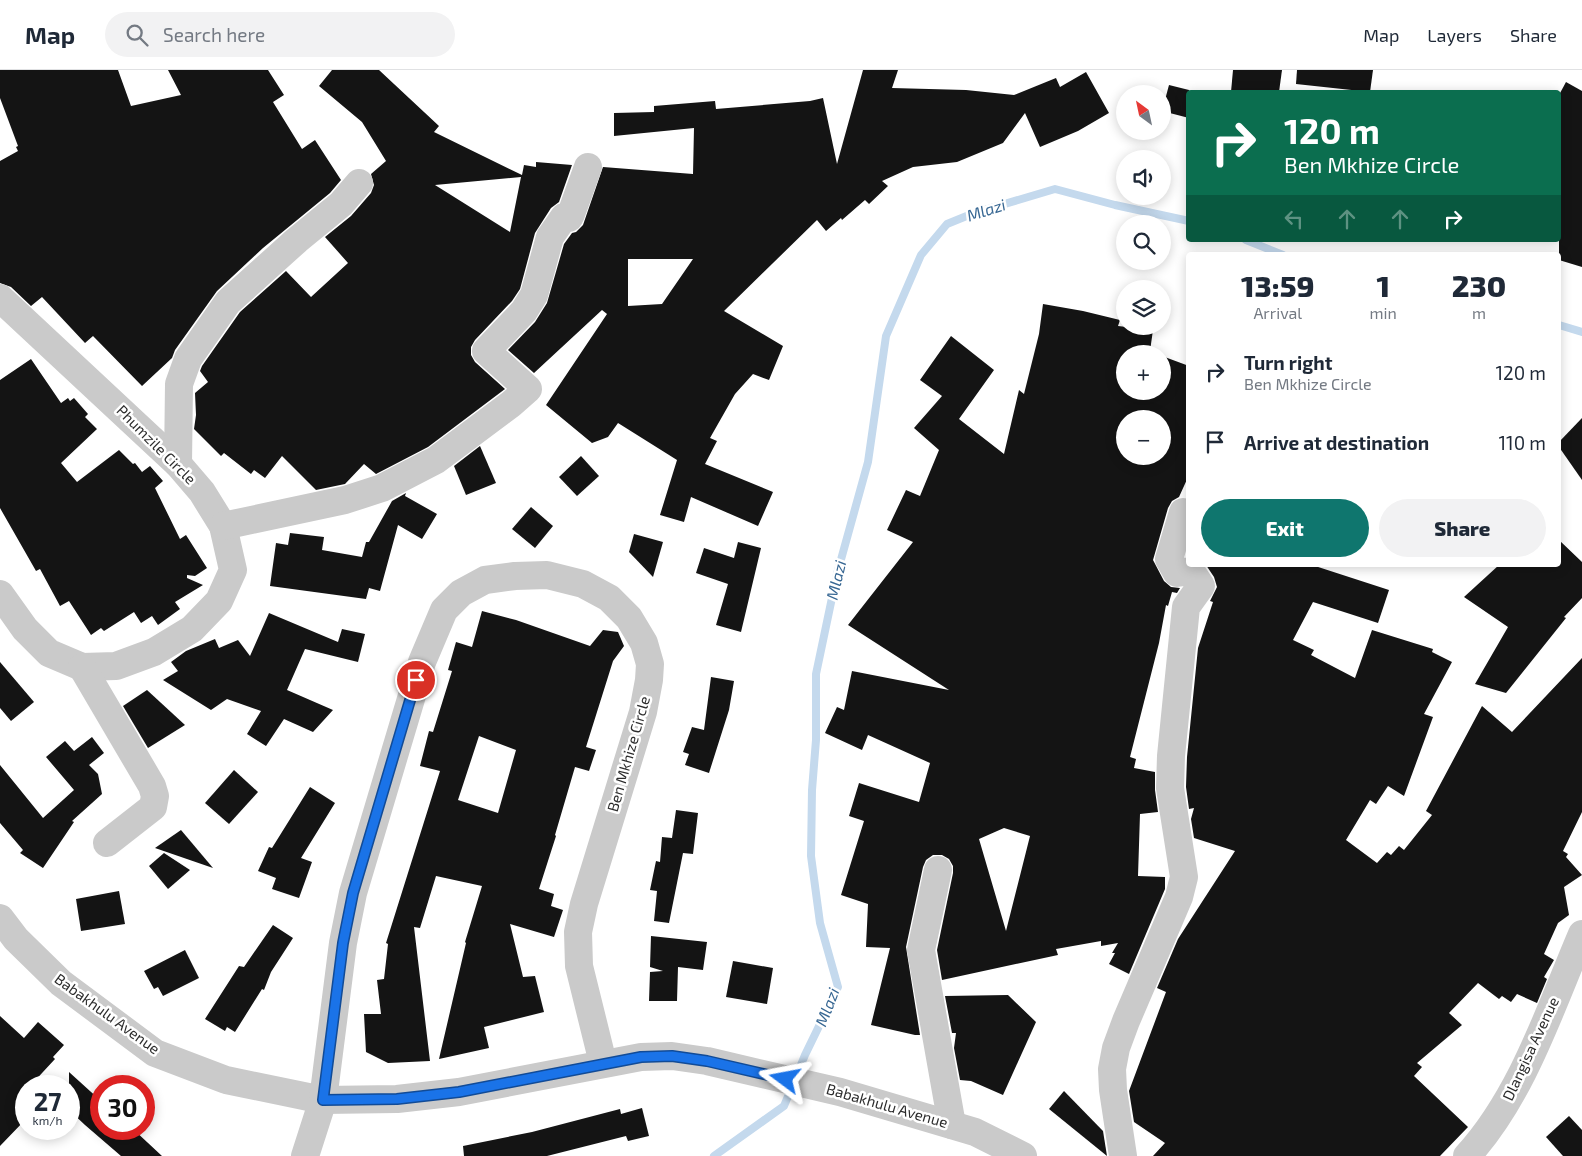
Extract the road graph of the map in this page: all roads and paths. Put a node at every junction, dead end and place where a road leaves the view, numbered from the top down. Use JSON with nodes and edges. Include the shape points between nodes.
{"nodes":[{"id":1,"x":588,"y":167,"type":"dead end"},
{"id":2,"x":359,"y":183,"type":"dead end"},
{"id":3,"x":0,"y":298,"type":"edge"},
{"id":4,"x":178,"y":464,"type":"junction"},
{"id":5,"x":1183,"y":512,"type":"dead end"},
{"id":6,"x":223,"y":526,"type":"junction"},
{"id":7,"x":0,"y":594,"type":"edge"},
{"id":8,"x":82,"y":667,"type":"junction"},
{"id":9,"x":107,"y":843,"type":"dead end"},
{"id":10,"x":938,"y":870,"type":"dead end"},
{"id":11,"x":0,"y":918,"type":"edge"},
{"id":12,"x":1582,"y":934,"type":"edge"},
{"id":13,"x":603,"y":1064,"type":"junction"},
{"id":14,"x":323,"y":1100,"type":"junction"},
{"id":15,"x":952,"y":1125,"type":"junction"},
{"id":16,"x":305,"y":1156,"type":"edge"},
{"id":17,"x":1022,"y":1156,"type":"edge"},
{"id":18,"x":1124,"y":1156,"type":"edge"},
{"id":19,"x":1466,"y":1156,"type":"edge"}],
"edges":[{"from":1,"to":6,"type":"street","via":[[569,218],[564,217],[550,237],[534,294],[524,311],[486,351],[528,389],[436,460],[382,488],[346,500]]},
{"from":2,"to":4,"type":"street","via":[[342,204],[228,302],[188,359],[179,384]]},
{"from":3,"to":4,"type":"street","name":"Phumzile Circle"},
{"from":4,"to":6,"type":"street","name":"Phumzile Circle","via":[[202,492]]},
{"from":5,"to":18,"type":"street","via":[[1169,559],[1177,573],[1191,571],[1201,586],[1186,607],[1170,756],[1170,788],[1184,877],[1179,897],[1116,1048],[1112,1068]]},
{"from":6,"to":8,"type":"street","name":"Phumzile Circle","via":[[233,570],[219,601],[192,629],[154,652],[116,666]]},
{"from":7,"to":8,"type":"street","name":"Phumzile Circle","via":[[25,629],[49,653]]},
{"from":8,"to":9,"type":"street","via":[[155,796],[152,807]]},
{"from":10,"to":15,"type":"street","via":[[921,950]]},
{"from":11,"to":14,"type":"street","name":"Babakhulu Avenue","via":[[16,940],[61,983],[155,1053],[226,1080]]},
{"from":12,"to":19,"type":"street","name":"Dlangisa Avenue","via":[[1511,1096],[1494,1123]]},
{"from":13,"to":14,"type":"street","name":"Babakhulu Avenue","via":[[459,1092],[397,1099]]},
{"from":13,"to":14,"type":"street","name":"Ben Mkhize Circle","via":[[579,966],[578,932],[643,712],[650,664],[644,643],[629,618],[609,598],[583,584],[547,575],[515,576],[485,580],[462,593],[444,610],[422,662],[353,893],[343,943]]},
{"from":13,"to":15,"type":"street","name":"Babakhulu Avenue","via":[[641,1057],[672,1056],[707,1061],[823,1088]]},
{"from":14,"to":16,"type":"street","name":"Ben Mkhize Circle"},
{"from":15,"to":17,"type":"street","name":"Babakhulu Avenue","via":[[975,1132]]}]}
